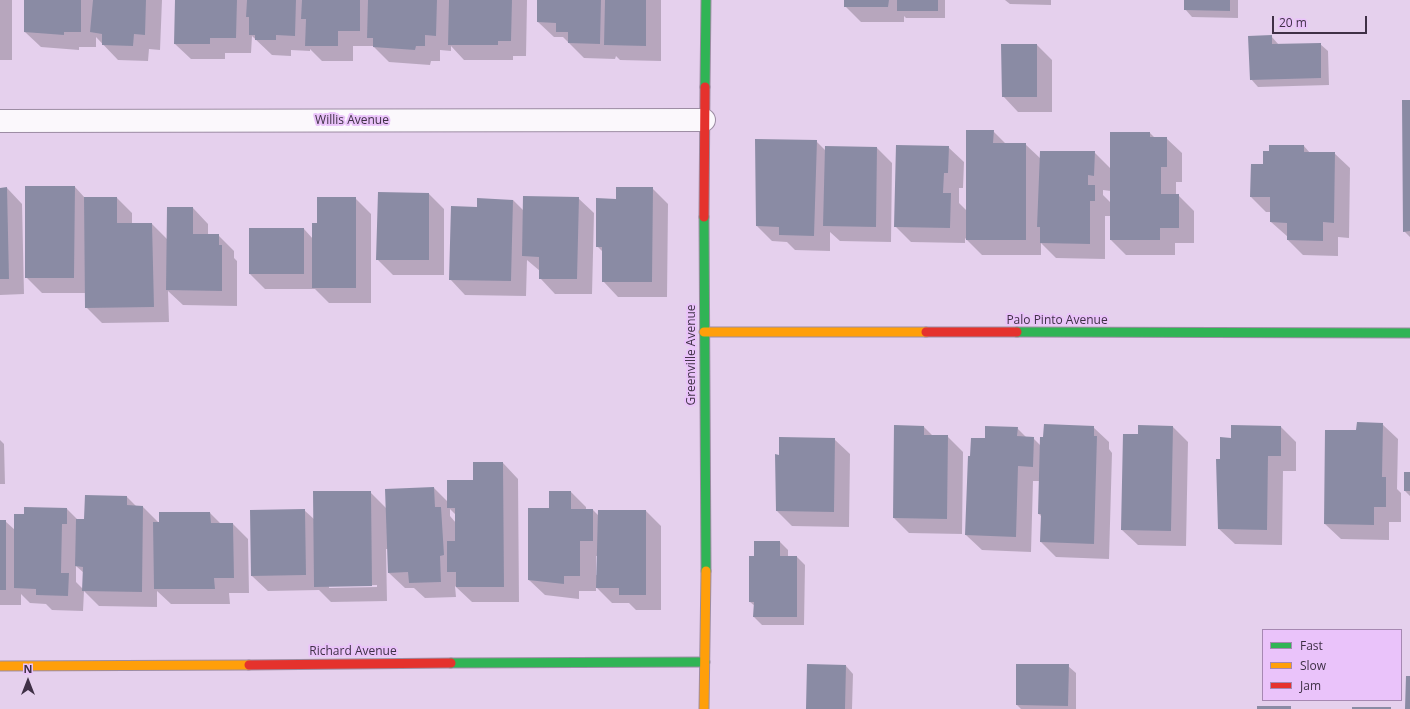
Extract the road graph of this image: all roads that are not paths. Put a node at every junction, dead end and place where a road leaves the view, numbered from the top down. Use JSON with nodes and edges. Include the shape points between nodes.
{"nodes":[{"id":1,"x":706,"y":0,"type":"edge"},
{"id":2,"x":704,"y":120,"type":"junction"},
{"id":3,"x":0,"y":121,"type":"edge"},
{"id":4,"x":704,"y":332,"type":"junction"},
{"id":5,"x":1410,"y":333,"type":"edge"},
{"id":6,"x":706,"y":662,"type":"junction"},
{"id":7,"x":0,"y":666,"type":"edge"},
{"id":8,"x":704,"y":709,"type":"edge"}],
"edges":[{"from":1,"to":2,"type":"street","name":"Greenville Avenue"},
{"from":2,"to":3,"type":"street","name":"Willis Avenue"},
{"from":2,"to":4,"type":"street","name":"Greenville Avenue"},
{"from":4,"to":5,"type":"street","name":"Palo Pinto Avenue"},
{"from":4,"to":6,"type":"street","name":"Greenville Avenue"},
{"from":6,"to":7,"type":"street","name":"Richard Avenue"},
{"from":6,"to":8,"type":"street","name":"Greenville Avenue"}]}
